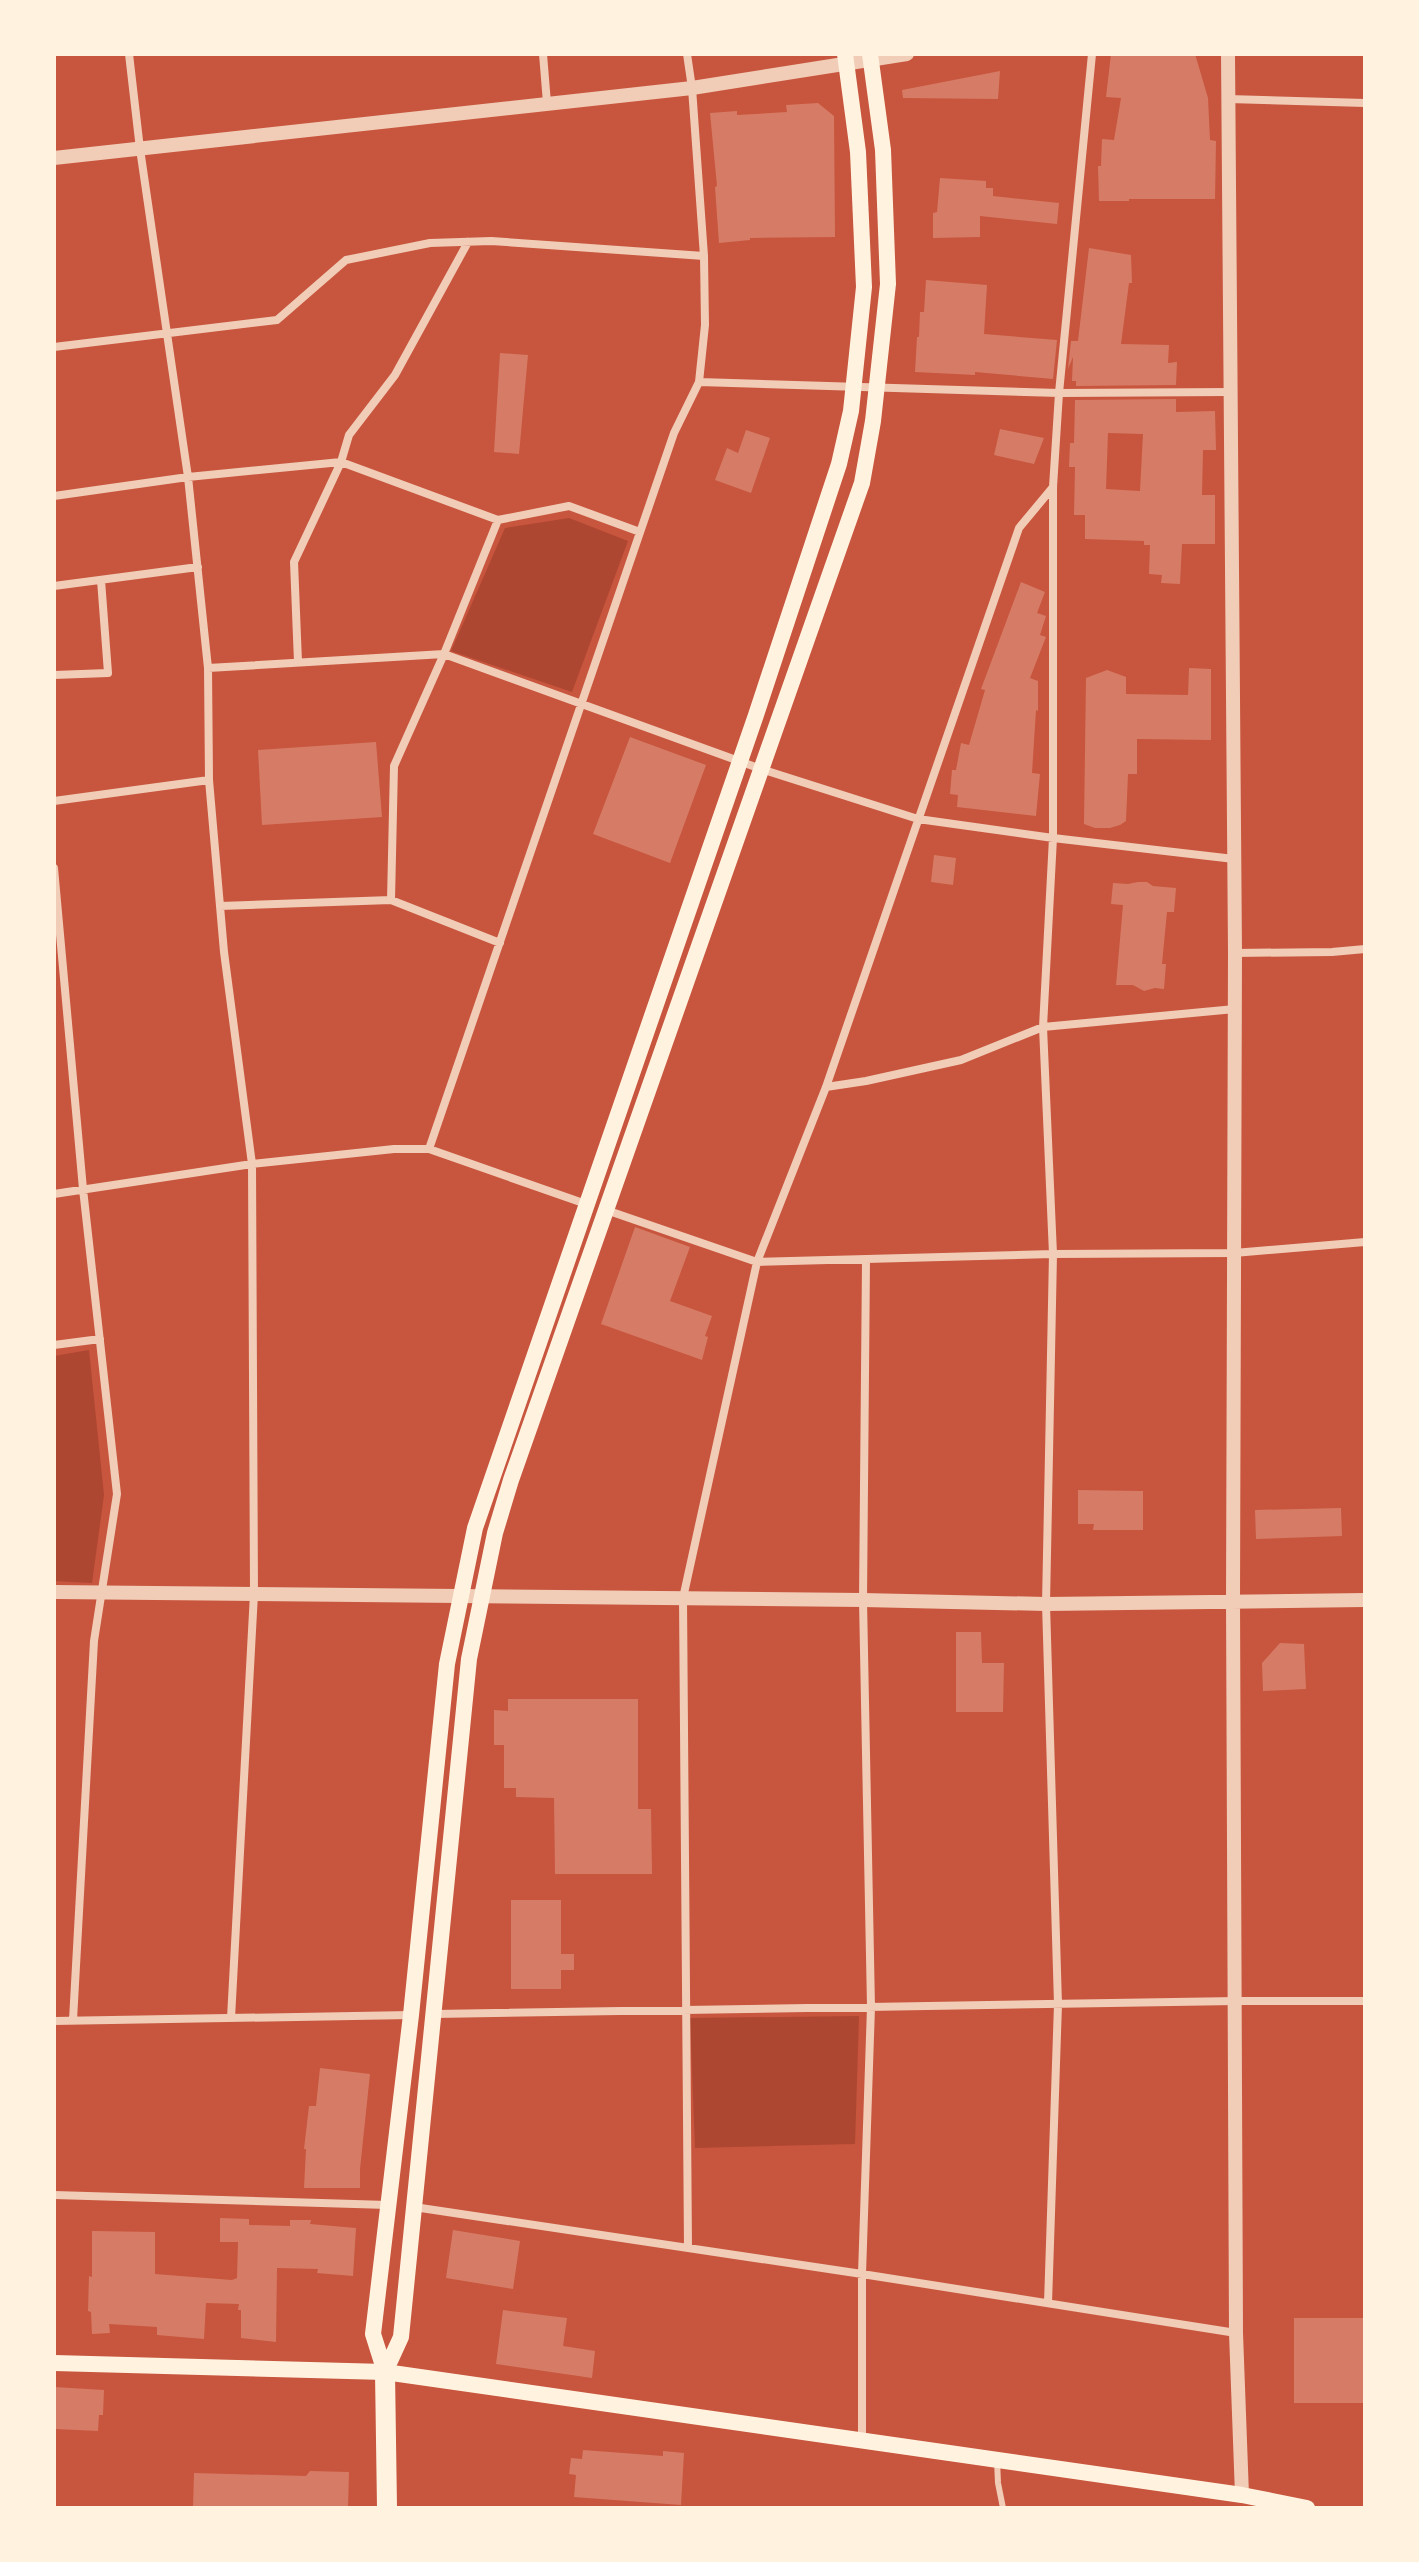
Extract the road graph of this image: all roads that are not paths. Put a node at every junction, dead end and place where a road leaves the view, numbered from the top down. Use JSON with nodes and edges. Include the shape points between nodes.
{"nodes":[{"id":1,"x":129,"y":54,"type":"edge"},
{"id":2,"x":543,"y":54,"type":"edge"},
{"id":3,"x":687,"y":54,"type":"edge"},
{"id":4,"x":907,"y":54,"type":"edge"},
{"id":5,"x":1092,"y":54,"type":"edge"},
{"id":6,"x":1228,"y":54,"type":"edge"},
{"id":7,"x":870,"y":57,"type":"edge"},
{"id":8,"x":846,"y":58,"type":"edge"},
{"id":9,"x":692,"y":88,"type":"junction"},
{"id":10,"x":1228,"y":99,"type":"junction"},
{"id":11,"x":547,"y":103,"type":"junction"},
{"id":12,"x":1365,"y":103,"type":"edge"},
{"id":13,"x":140,"y":149,"type":"junction"},
{"id":14,"x":54,"y":158,"type":"edge"},
{"id":15,"x":468,"y":242,"type":"junction"},
{"id":16,"x":704,"y":256,"type":"junction"},
{"id":17,"x":167,"y":333,"type":"junction"},
{"id":18,"x":54,"y":347,"type":"edge"},
{"id":19,"x":699,"y":382,"type":"junction"},
{"id":20,"x":877,"y":387,"type":"junction"},
{"id":21,"x":853,"y":388,"type":"junction"},
{"id":22,"x":1230,"y":392,"type":"junction"},
{"id":23,"x":1059,"y":393,"type":"junction"},
{"id":24,"x":341,"y":462,"type":"junction"},
{"id":25,"x":188,"y":477,"type":"junction"},
{"id":26,"x":1053,"y":487,"type":"junction"},
{"id":27,"x":54,"y":496,"type":"edge"},
{"id":28,"x":498,"y":520,"type":"junction"},
{"id":29,"x":640,"y":532,"type":"junction"},
{"id":30,"x":198,"y":567,"type":"junction"},
{"id":31,"x":101,"y":580,"type":"junction"},
{"id":32,"x":54,"y":586,"type":"edge"},
{"id":33,"x":444,"y":654,"type":"junction"},
{"id":34,"x":298,"y":662,"type":"junction"},
{"id":35,"x":208,"y":668,"type":"junction"},
{"id":36,"x":54,"y":675,"type":"edge"},
{"id":37,"x":581,"y":705,"type":"junction"},
{"id":38,"x":740,"y":761,"type":"junction"},
{"id":39,"x":761,"y":769,"type":"junction"},
{"id":40,"x":209,"y":780,"type":"junction"},
{"id":41,"x":54,"y":801,"type":"edge"},
{"id":42,"x":918,"y":819,"type":"junction"},
{"id":43,"x":1053,"y":838,"type":"junction"},
{"id":44,"x":1234,"y":859,"type":"junction"},
{"id":45,"x":54,"y":868,"type":"edge"},
{"id":46,"x":391,"y":900,"type":"junction"},
{"id":47,"x":220,"y":906,"type":"junction"},
{"id":48,"x":500,"y":943,"type":"junction"},
{"id":49,"x":1365,"y":949,"type":"edge"},
{"id":50,"x":1235,"y":953,"type":"junction"},
{"id":51,"x":1235,"y":1009,"type":"junction"},
{"id":52,"x":1043,"y":1027,"type":"junction"},
{"id":53,"x":826,"y":1087,"type":"junction"},
{"id":54,"x":429,"y":1149,"type":"junction"},
{"id":55,"x":252,"y":1164,"type":"junction"},
{"id":56,"x":83,"y":1189,"type":"junction"},
{"id":57,"x":54,"y":1194,"type":"edge"},
{"id":58,"x":586,"y":1204,"type":"junction"},
{"id":59,"x":606,"y":1210,"type":"junction"},
{"id":60,"x":1365,"y":1242,"type":"edge"},
{"id":61,"x":1234,"y":1253,"type":"junction"},
{"id":62,"x":1053,"y":1254,"type":"junction"},
{"id":63,"x":866,"y":1260,"type":"junction"},
{"id":64,"x":757,"y":1262,"type":"junction"},
{"id":65,"x":100,"y":1339,"type":"junction"},
{"id":66,"x":54,"y":1345,"type":"edge"},
{"id":67,"x":54,"y":1592,"type":"edge"},
{"id":68,"x":103,"y":1594,"type":"junction"},
{"id":69,"x":254,"y":1594,"type":"junction"},
{"id":70,"x":461,"y":1597,"type":"junction"},
{"id":71,"x":482,"y":1597,"type":"junction"},
{"id":72,"x":683,"y":1598,"type":"junction"},
{"id":73,"x":863,"y":1600,"type":"junction"},
{"id":74,"x":1233,"y":1600,"type":"junction"},
{"id":75,"x":1365,"y":1600,"type":"edge"},
{"id":76,"x":1046,"y":1604,"type":"junction"},
{"id":77,"x":1236,"y":2001,"type":"junction"},
{"id":78,"x":1365,"y":2001,"type":"edge"},
{"id":79,"x":1058,"y":2004,"type":"junction"},
{"id":80,"x":871,"y":2007,"type":"junction"},
{"id":81,"x":685,"y":2011,"type":"junction"},
{"id":82,"x":433,"y":2014,"type":"junction"},
{"id":83,"x":411,"y":2015,"type":"junction"},
{"id":84,"x":231,"y":2018,"type":"junction"},
{"id":85,"x":73,"y":2020,"type":"junction"},
{"id":86,"x":54,"y":2021,"type":"edge"},
{"id":87,"x":54,"y":2195,"type":"edge"},
{"id":88,"x":388,"y":2205,"type":"junction"},
{"id":89,"x":414,"y":2207,"type":"junction"},
{"id":90,"x":688,"y":2248,"type":"junction"},
{"id":91,"x":862,"y":2274,"type":"junction"},
{"id":92,"x":1048,"y":2303,"type":"junction"},
{"id":93,"x":1236,"y":2333,"type":"junction"},
{"id":94,"x":54,"y":2363,"type":"edge"},
{"id":95,"x":385,"y":2372,"type":"junction"},
{"id":96,"x":862,"y":2441,"type":"junction"},
{"id":97,"x":997,"y":2460,"type":"junction"},
{"id":98,"x":1242,"y":2495,"type":"junction"},
{"id":99,"x":387,"y":2508,"type":"edge"},
{"id":100,"x":1003,"y":2508,"type":"edge"},
{"id":101,"x":1307,"y":2508,"type":"edge"}],
"edges":[{"from":1,"to":13,"type":"street"},
{"from":2,"to":11,"type":"street"},
{"from":3,"to":9,"type":"street"},
{"from":4,"to":7,"type":"street"},
{"from":5,"to":23,"type":"street"},
{"from":6,"to":10,"type":"street"},
{"from":7,"to":8,"type":"street"},
{"from":7,"to":20,"type":"main road","via":[[883,150],[888,284]]},
{"from":8,"to":9,"type":"street"},
{"from":8,"to":21,"type":"main road","via":[[858,152],[864,287]]},
{"from":9,"to":11,"type":"street"},
{"from":9,"to":16,"type":"street"},
{"from":10,"to":12,"type":"street"},
{"from":10,"to":22,"type":"street"},
{"from":11,"to":13,"type":"street"},
{"from":13,"to":14,"type":"street"},
{"from":13,"to":17,"type":"street"},
{"from":15,"to":16,"type":"street"},
{"from":15,"to":17,"type":"street","via":[[430,243],[346,260],[277,320]]},
{"from":15,"to":24,"type":"street","via":[[395,375],[349,435]]},
{"from":16,"to":19,"type":"street"},
{"from":17,"to":18,"type":"street"},
{"from":17,"to":25,"type":"street"},
{"from":19,"to":21,"type":"street"},
{"from":19,"to":29,"type":"street","via":[[674,433]]},
{"from":20,"to":21,"type":"street"},
{"from":20,"to":23,"type":"street"},
{"from":20,"to":39,"type":"main road","via":[[862,483]]},
{"from":21,"to":38,"type":"main road","via":[[829,499]]},
{"from":22,"to":23,"type":"street"},
{"from":22,"to":44,"type":"street"},
{"from":23,"to":26,"type":"street"},
{"from":24,"to":25,"type":"street"},
{"from":24,"to":28,"type":"street"},
{"from":24,"to":34,"type":"street","via":[[294,562]]},
{"from":25,"to":27,"type":"street"},
{"from":25,"to":30,"type":"street"},
{"from":26,"to":42,"type":"street","via":[[1019,528]]},
{"from":26,"to":43,"type":"street"},
{"from":28,"to":29,"type":"street","via":[[569,506]]},
{"from":28,"to":33,"type":"street"},
{"from":29,"to":37,"type":"street"},
{"from":30,"to":31,"type":"street"},
{"from":30,"to":35,"type":"street"},
{"from":31,"to":32,"type":"street"},
{"from":31,"to":36,"type":"street","via":[[108,673]]},
{"from":33,"to":34,"type":"street"},
{"from":33,"to":37,"type":"street"},
{"from":33,"to":46,"type":"street","via":[[394,766]]},
{"from":34,"to":35,"type":"street"},
{"from":35,"to":40,"type":"street"},
{"from":37,"to":38,"type":"street"},
{"from":37,"to":48,"type":"street"},
{"from":38,"to":39,"type":"street"},
{"from":38,"to":58,"type":"main road"},
{"from":39,"to":42,"type":"street"},
{"from":39,"to":59,"type":"main road"},
{"from":40,"to":41,"type":"street"},
{"from":40,"to":47,"type":"street"},
{"from":42,"to":43,"type":"street"},
{"from":42,"to":53,"type":"street"},
{"from":43,"to":44,"type":"street"},
{"from":43,"to":52,"type":"street"},
{"from":44,"to":50,"type":"street"},
{"from":45,"to":56,"type":"street"},
{"from":46,"to":47,"type":"street"},
{"from":46,"to":48,"type":"street"},
{"from":47,"to":55,"type":"street"},
{"from":48,"to":54,"type":"street"},
{"from":49,"to":50,"type":"street"},
{"from":50,"to":51,"type":"street"},
{"from":51,"to":52,"type":"street"},
{"from":51,"to":61,"type":"street"},
{"from":52,"to":53,"type":"street","via":[[961,1060]]},
{"from":52,"to":62,"type":"street"},
{"from":53,"to":64,"type":"street"},
{"from":54,"to":55,"type":"street"},
{"from":54,"to":58,"type":"street"},
{"from":55,"to":56,"type":"street"},
{"from":55,"to":69,"type":"street"},
{"from":56,"to":57,"type":"street"},
{"from":56,"to":65,"type":"street"},
{"from":58,"to":70,"type":"main road","via":[[475,1528]]},
{"from":59,"to":64,"type":"street"},
{"from":59,"to":71,"type":"main road","via":[[511,1480]]},
{"from":60,"to":61,"type":"street"},
{"from":61,"to":62,"type":"street"},
{"from":61,"to":74,"type":"street"},
{"from":62,"to":63,"type":"street"},
{"from":62,"to":76,"type":"street"},
{"from":63,"to":64,"type":"street"},
{"from":63,"to":73,"type":"street"},
{"from":64,"to":72,"type":"street"},
{"from":65,"to":66,"type":"street"},
{"from":65,"to":68,"type":"street","via":[[117,1494]]},
{"from":67,"to":68,"type":"street"},
{"from":68,"to":69,"type":"street"},
{"from":68,"to":85,"type":"street","via":[[94,1641]]},
{"from":69,"to":70,"type":"street"},
{"from":69,"to":84,"type":"street"},
{"from":70,"to":71,"type":"street"},
{"from":70,"to":83,"type":"main road","via":[[447,1664]]},
{"from":71,"to":72,"type":"street"},
{"from":71,"to":82,"type":"main road","via":[[469,1659]]},
{"from":72,"to":73,"type":"street"},
{"from":72,"to":81,"type":"street"},
{"from":73,"to":76,"type":"street"},
{"from":73,"to":80,"type":"street"},
{"from":74,"to":75,"type":"street"},
{"from":74,"to":76,"type":"street"},
{"from":74,"to":77,"type":"street"},
{"from":76,"to":79,"type":"street"},
{"from":77,"to":78,"type":"street"},
{"from":77,"to":79,"type":"street"},
{"from":77,"to":93,"type":"street"},
{"from":79,"to":80,"type":"street"},
{"from":79,"to":92,"type":"street"},
{"from":80,"to":81,"type":"street"},
{"from":80,"to":91,"type":"street"},
{"from":81,"to":82,"type":"street"},
{"from":81,"to":90,"type":"street"},
{"from":82,"to":89,"type":"main road"},
{"from":83,"to":84,"type":"street"},
{"from":83,"to":88,"type":"main road"},
{"from":84,"to":85,"type":"street"},
{"from":85,"to":86,"type":"street"},
{"from":87,"to":88,"type":"street"},
{"from":88,"to":95,"type":"main road","via":[[373,2334]]},
{"from":89,"to":90,"type":"street"},
{"from":89,"to":95,"type":"main road","via":[[401,2337]]},
{"from":90,"to":91,"type":"street"},
{"from":91,"to":92,"type":"street"},
{"from":91,"to":96,"type":"street"},
{"from":92,"to":93,"type":"street"},
{"from":93,"to":98,"type":"street"},
{"from":94,"to":95,"type":"main road"},
{"from":95,"to":96,"type":"main road"},
{"from":95,"to":99,"type":"main road"},
{"from":96,"to":97,"type":"main road"},
{"from":97,"to":98,"type":"main road"},
{"from":97,"to":100,"type":"lane"},
{"from":98,"to":101,"type":"main road"}]}
